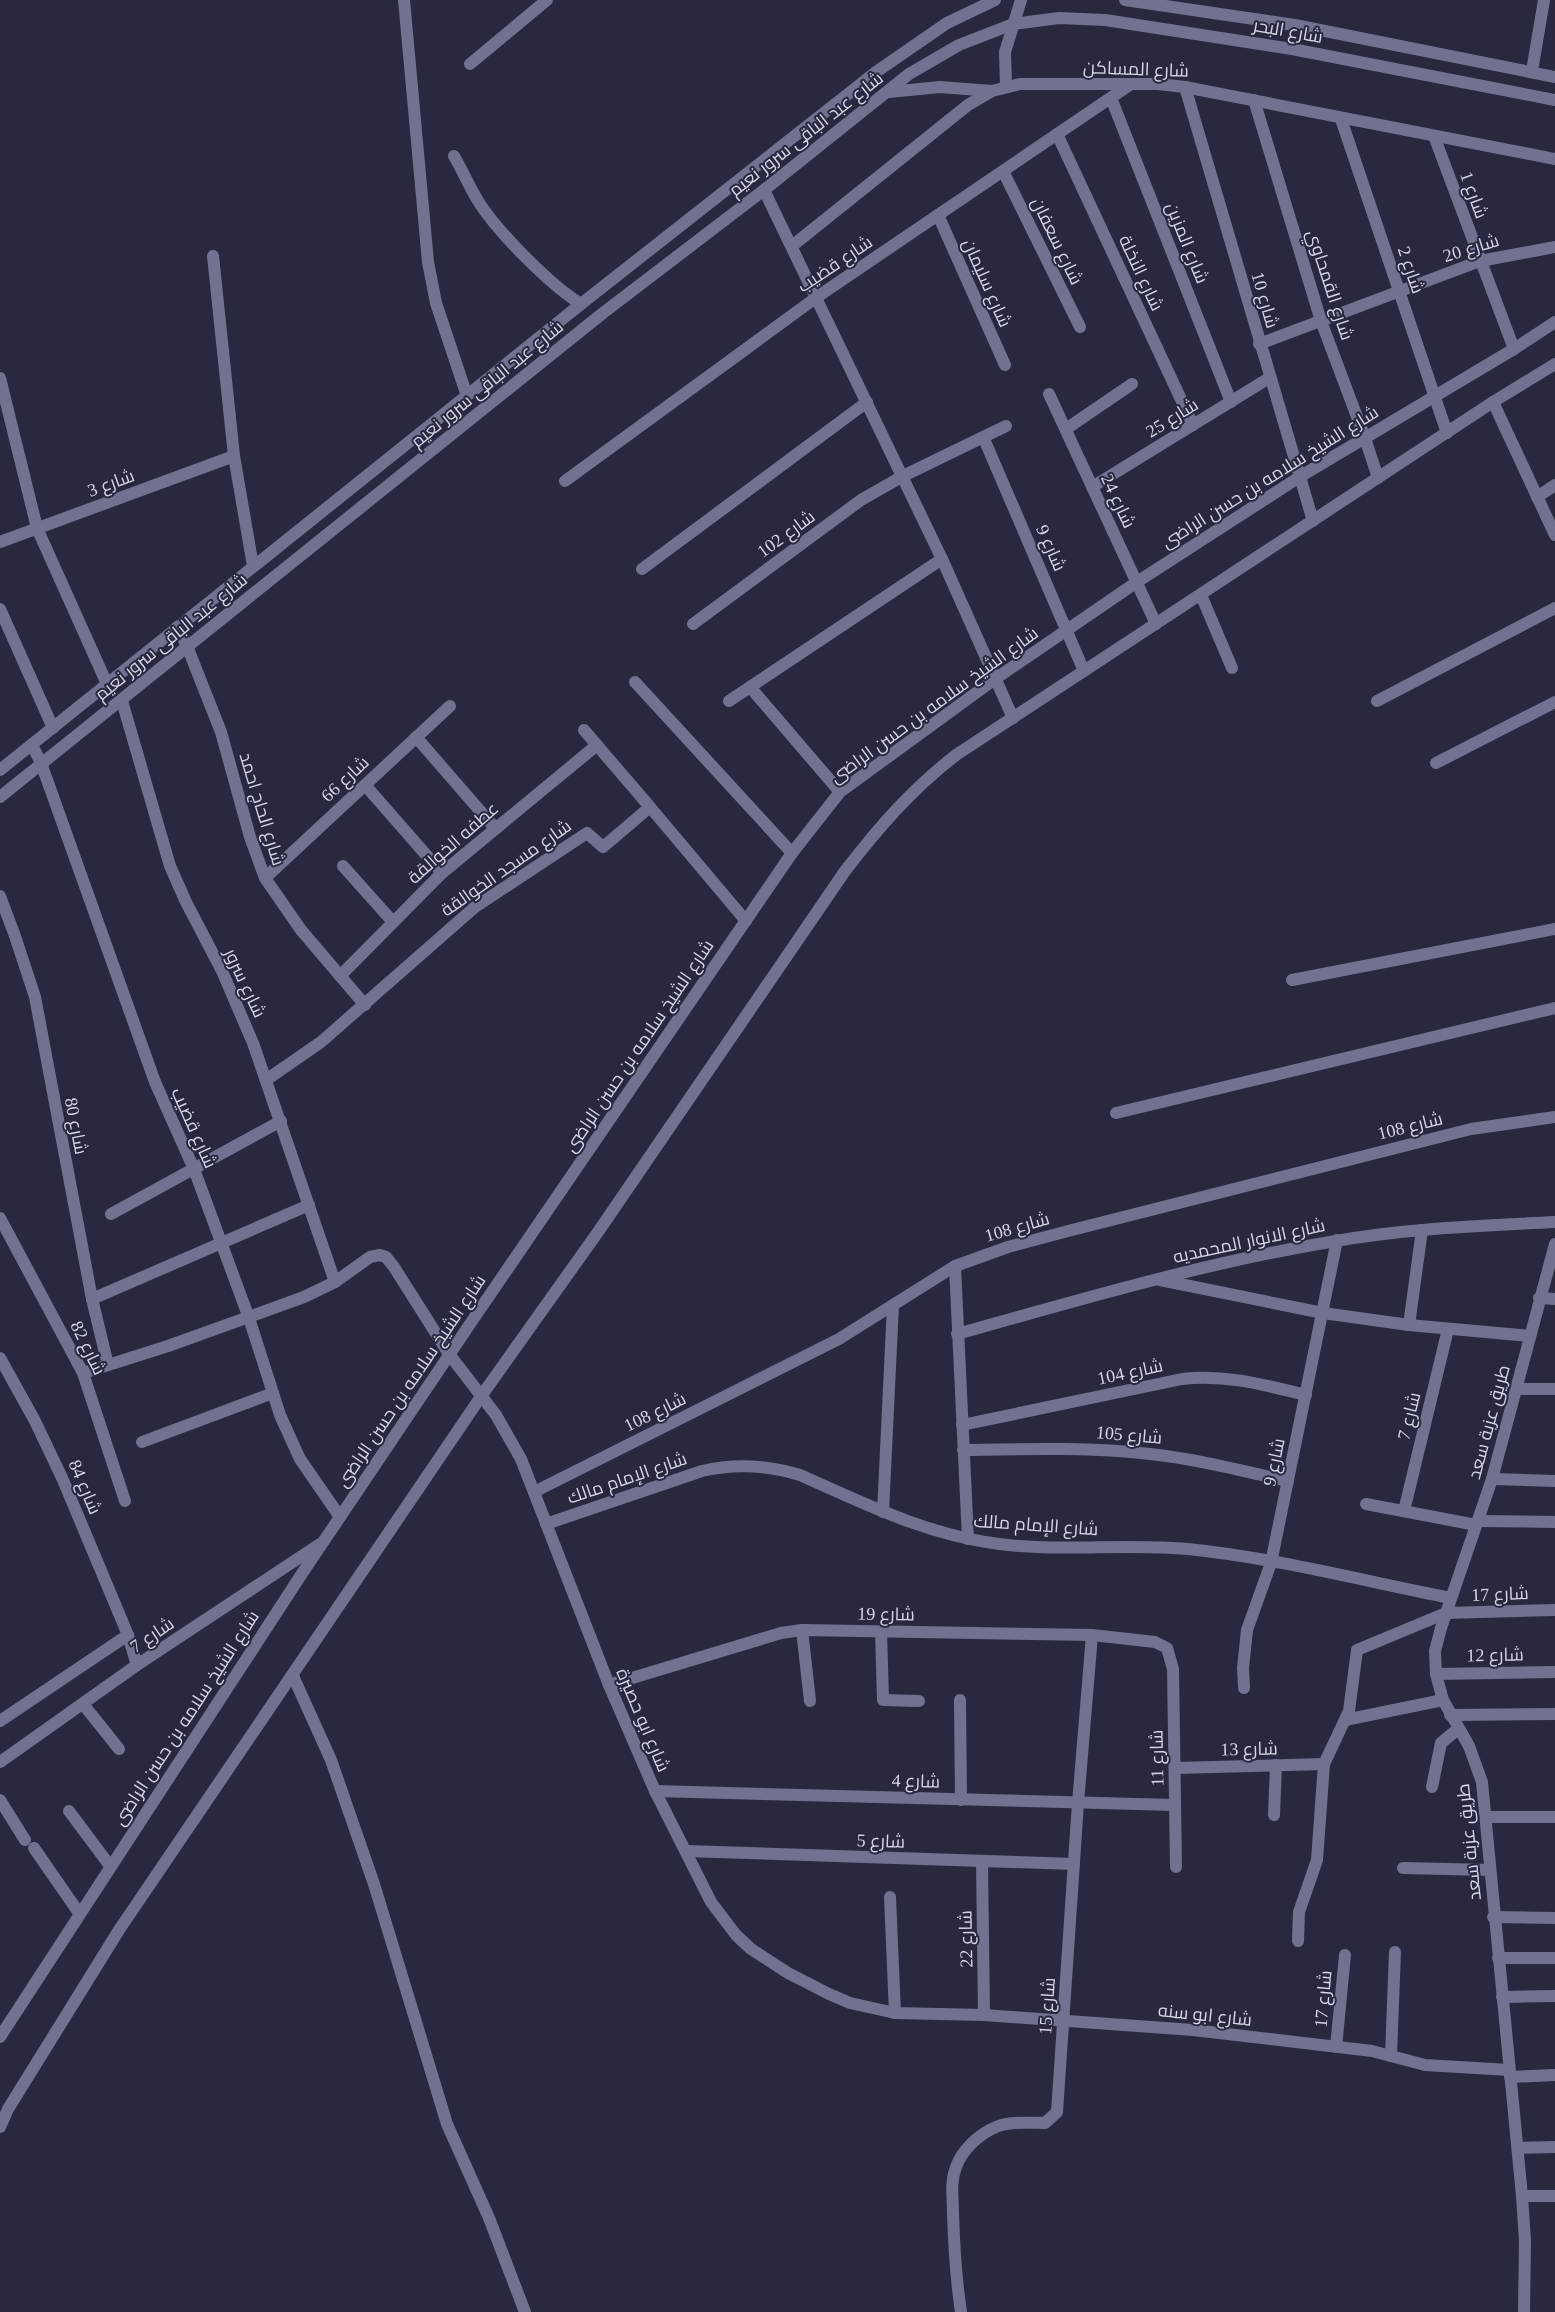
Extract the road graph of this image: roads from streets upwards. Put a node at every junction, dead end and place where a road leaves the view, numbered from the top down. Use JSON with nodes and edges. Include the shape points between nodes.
{"nodes":[{"id":1,"x":404,"y":0,"type":"edge"},
{"id":2,"x":547,"y":0,"type":"edge"},
{"id":3,"x":995,"y":0,"type":"edge"},
{"id":4,"x":1021,"y":0,"type":"edge"},
{"id":5,"x":1125,"y":0,"type":"edge"},
{"id":6,"x":1544,"y":0,"type":"edge"},
{"id":7,"x":1013,"y":24,"type":"junction"},
{"id":8,"x":470,"y":64,"type":"dead end"},
{"id":9,"x":1532,"y":71,"type":"junction"},
{"id":10,"x":1555,"y":76,"type":"edge"},
{"id":11,"x":1131,"y":84,"type":"junction"},
{"id":12,"x":1006,"y":87,"type":"junction"},
{"id":13,"x":1186,"y":87,"type":"junction"},
{"id":14,"x":992,"y":91,"type":"junction"},
{"id":15,"x":887,"y":92,"type":"junction"},
{"id":16,"x":1111,"y":98,"type":"junction"},
{"id":17,"x":1254,"y":100,"type":"junction"},
{"id":18,"x":1555,"y":100,"type":"edge"},
{"id":19,"x":1341,"y":119,"type":"junction"},
{"id":20,"x":1057,"y":134,"type":"junction"},
{"id":21,"x":1434,"y":136,"type":"junction"},
{"id":22,"x":454,"y":156,"type":"dead end"},
{"id":23,"x":1555,"y":159,"type":"edge"},
{"id":24,"x":1003,"y":171,"type":"junction"},
{"id":25,"x":764,"y":190,"type":"junction"},
{"id":26,"x":938,"y":215,"type":"junction"},
{"id":27,"x":792,"y":246,"type":"junction"},
{"id":28,"x":1555,"y":246,"type":"edge"},
{"id":29,"x":213,"y":256,"type":"dead end"},
{"id":30,"x":1480,"y":261,"type":"junction"},
{"id":31,"x":1400,"y":290,"type":"junction"},
{"id":32,"x":817,"y":296,"type":"junction"},
{"id":33,"x":581,"y":304,"type":"junction"},
{"id":34,"x":1321,"y":321,"type":"junction"},
{"id":35,"x":1555,"y":322,"type":"edge"},
{"id":36,"x":1080,"y":327,"type":"dead end"},
{"id":37,"x":1259,"y":344,"type":"junction"},
{"id":38,"x":1514,"y":349,"type":"junction"},
{"id":39,"x":1005,"y":364,"type":"dead end"},
{"id":40,"x":1555,"y":364,"type":"edge"},
{"id":41,"x":0,"y":378,"type":"edge"},
{"id":42,"x":1270,"y":378,"type":"junction"},
{"id":43,"x":1132,"y":384,"type":"dead end"},
{"id":44,"x":1049,"y":394,"type":"dead end"},
{"id":45,"x":1436,"y":395,"type":"junction"},
{"id":46,"x":466,"y":396,"type":"junction"},
{"id":47,"x":867,"y":402,"type":"junction"},
{"id":48,"x":1232,"y":402,"type":"junction"},
{"id":49,"x":1493,"y":402,"type":"junction"},
{"id":50,"x":1006,"y":426,"type":"dead end"},
{"id":51,"x":1193,"y":426,"type":"junction"},
{"id":52,"x":1066,"y":429,"type":"junction"},
{"id":53,"x":1447,"y":433,"type":"junction"},
{"id":54,"x":1365,"y":438,"type":"junction"},
{"id":55,"x":984,"y":439,"type":"junction"},
{"id":56,"x":234,"y":456,"type":"junction"},
{"id":57,"x":902,"y":476,"type":"junction"},
{"id":58,"x":1301,"y":476,"type":"junction"},
{"id":59,"x":1378,"y":478,"type":"junction"},
{"id":60,"x":565,"y":481,"type":"dead end"},
{"id":61,"x":1555,"y":485,"type":"edge"},
{"id":62,"x":1092,"y":488,"type":"junction"},
{"id":63,"x":1537,"y":497,"type":"junction"},
{"id":64,"x":1313,"y":521,"type":"junction"},
{"id":65,"x":37,"y":528,"type":"junction"},
{"id":66,"x":1555,"y":535,"type":"edge"},
{"id":67,"x":0,"y":542,"type":"edge"},
{"id":68,"x":942,"y":559,"type":"junction"},
{"id":69,"x":253,"y":566,"type":"junction"},
{"id":70,"x":642,"y":569,"type":"dead end"},
{"id":71,"x":1137,"y":582,"type":"junction"},
{"id":72,"x":1201,"y":595,"type":"junction"},
{"id":73,"x":1555,"y":608,"type":"edge"},
{"id":74,"x":0,"y":609,"type":"edge"},
{"id":75,"x":693,"y":624,"type":"dead end"},
{"id":76,"x":1156,"y":624,"type":"junction"},
{"id":77,"x":177,"y":627,"type":"junction"},
{"id":78,"x":1068,"y":629,"type":"junction"},
{"id":79,"x":187,"y":646,"type":"junction"},
{"id":80,"x":1232,"y":668,"type":"dead end"},
{"id":81,"x":1084,"y":672,"type":"junction"},
{"id":82,"x":996,"y":679,"type":"junction"},
{"id":83,"x":635,"y":682,"type":"dead end"},
{"id":84,"x":107,"y":684,"type":"junction"},
{"id":85,"x":750,"y":687,"type":"junction"},
{"id":86,"x":122,"y":701,"type":"junction"},
{"id":87,"x":729,"y":701,"type":"dead end"},
{"id":88,"x":1377,"y":701,"type":"dead end"},
{"id":89,"x":1555,"y":702,"type":"edge"},
{"id":90,"x":450,"y":706,"type":"dead end"},
{"id":91,"x":1013,"y":718,"type":"junction"},
{"id":92,"x":52,"y":728,"type":"junction"},
{"id":93,"x":584,"y":730,"type":"dead end"},
{"id":94,"x":416,"y":737,"type":"junction"},
{"id":95,"x":32,"y":744,"type":"junction"},
{"id":96,"x":597,"y":745,"type":"junction"},
{"id":97,"x":41,"y":763,"type":"junction"},
{"id":98,"x":1436,"y":763,"type":"dead end"},
{"id":99,"x":0,"y":770,"type":"edge"},
{"id":100,"x":365,"y":785,"type":"junction"},
{"id":101,"x":840,"y":792,"type":"junction"},
{"id":102,"x":0,"y":797,"type":"edge"},
{"id":103,"x":650,"y":807,"type":"junction"},
{"id":104,"x":495,"y":828,"type":"junction"},
{"id":105,"x":792,"y":853,"type":"junction"},
{"id":106,"x":344,"y":866,"type":"dead end"},
{"id":107,"x":442,"y":873,"type":"junction"},
{"id":108,"x":265,"y":878,"type":"junction"},
{"id":109,"x":0,"y":896,"type":"edge"},
{"id":110,"x":746,"y":921,"type":"junction"},
{"id":111,"x":394,"y":922,"type":"junction"},
{"id":112,"x":1555,"y":929,"type":"edge"},
{"id":113,"x":340,"y":976,"type":"junction"},
{"id":114,"x":1292,"y":980,"type":"dead end"},
{"id":115,"x":365,"y":1005,"type":"junction"},
{"id":116,"x":1555,"y":1008,"type":"edge"},
{"id":117,"x":266,"y":1080,"type":"junction"},
{"id":118,"x":1116,"y":1113,"type":"dead end"},
{"id":119,"x":1555,"y":1117,"type":"edge"},
{"id":120,"x":281,"y":1121,"type":"junction"},
{"id":121,"x":194,"y":1169,"type":"junction"},
{"id":122,"x":309,"y":1206,"type":"junction"},
{"id":123,"x":111,"y":1214,"type":"dead end"},
{"id":124,"x":0,"y":1218,"type":"edge"},
{"id":125,"x":1555,"y":1222,"type":"edge"},
{"id":126,"x":1422,"y":1230,"type":"junction"},
{"id":127,"x":1337,"y":1240,"type":"junction"},
{"id":128,"x":222,"y":1244,"type":"junction"},
{"id":129,"x":1555,"y":1244,"type":"edge"},
{"id":130,"x":955,"y":1266,"type":"junction"},
{"id":131,"x":1155,"y":1279,"type":"junction"},
{"id":132,"x":335,"y":1282,"type":"junction"},
{"id":133,"x":1540,"y":1298,"type":"junction"},
{"id":134,"x":92,"y":1299,"type":"junction"},
{"id":135,"x":1555,"y":1299,"type":"edge"},
{"id":136,"x":893,"y":1305,"type":"junction"},
{"id":137,"x":1323,"y":1313,"type":"junction"},
{"id":138,"x":249,"y":1318,"type":"junction"},
{"id":139,"x":1409,"y":1325,"type":"junction"},
{"id":140,"x":1448,"y":1329,"type":"junction"},
{"id":141,"x":957,"y":1334,"type":"junction"},
{"id":142,"x":1530,"y":1336,"type":"junction"},
{"id":143,"x":449,"y":1354,"type":"junction"},
{"id":144,"x":0,"y":1358,"type":"edge"},
{"id":145,"x":108,"y":1365,"type":"junction"},
{"id":146,"x":84,"y":1373,"type":"junction"},
{"id":147,"x":1516,"y":1389,"type":"junction"},
{"id":148,"x":1555,"y":1390,"type":"edge"},
{"id":149,"x":273,"y":1392,"type":"junction"},
{"id":150,"x":482,"y":1395,"type":"junction"},
{"id":151,"x":1306,"y":1395,"type":"junction"},
{"id":152,"x":962,"y":1425,"type":"junction"},
{"id":153,"x":142,"y":1442,"type":"dead end"},
{"id":154,"x":963,"y":1450,"type":"junction"},
{"id":155,"x":1492,"y":1480,"type":"junction"},
{"id":156,"x":1288,"y":1481,"type":"junction"},
{"id":157,"x":1555,"y":1481,"type":"edge"},
{"id":158,"x":534,"y":1492,"type":"junction"},
{"id":159,"x":125,"y":1501,"type":"dead end"},
{"id":160,"x":1366,"y":1504,"type":"dead end"},
{"id":161,"x":1404,"y":1511,"type":"junction"},
{"id":162,"x":883,"y":1512,"type":"junction"},
{"id":163,"x":340,"y":1517,"type":"junction"},
{"id":164,"x":1555,"y":1522,"type":"edge"},
{"id":165,"x":1477,"y":1523,"type":"junction"},
{"id":166,"x":546,"y":1524,"type":"junction"},
{"id":167,"x":968,"y":1539,"type":"junction"},
{"id":168,"x":325,"y":1540,"type":"junction"},
{"id":169,"x":1271,"y":1563,"type":"junction"},
{"id":170,"x":1451,"y":1598,"type":"junction"},
{"id":171,"x":1555,"y":1610,"type":"edge"},
{"id":172,"x":1446,"y":1613,"type":"junction"},
{"id":173,"x":802,"y":1630,"type":"junction"},
{"id":174,"x":881,"y":1631,"type":"junction"},
{"id":175,"x":128,"y":1635,"type":"junction"},
{"id":176,"x":1092,"y":1635,"type":"junction"},
{"id":177,"x":1167,"y":1648,"type":"joint"},
{"id":178,"x":137,"y":1665,"type":"junction"},
{"id":179,"x":1555,"y":1672,"type":"edge"},
{"id":180,"x":1436,"y":1674,"type":"junction"},
{"id":181,"x":292,"y":1676,"type":"junction"},
{"id":182,"x":609,"y":1685,"type":"junction"},
{"id":183,"x":1244,"y":1688,"type":"dead end"},
{"id":184,"x":960,"y":1700,"type":"dead end"},
{"id":185,"x":1443,"y":1700,"type":"junction"},
{"id":186,"x":810,"y":1701,"type":"dead end"},
{"id":187,"x":919,"y":1701,"type":"dead end"},
{"id":188,"x":83,"y":1704,"type":"junction"},
{"id":189,"x":1555,"y":1714,"type":"edge"},
{"id":190,"x":1450,"y":1715,"type":"junction"},
{"id":191,"x":1345,"y":1720,"type":"junction"},
{"id":192,"x":0,"y":1721,"type":"edge"},
{"id":193,"x":1458,"y":1729,"type":"junction"},
{"id":194,"x":119,"y":1749,"type":"dead end"},
{"id":195,"x":0,"y":1762,"type":"edge"},
{"id":196,"x":1324,"y":1764,"type":"junction"},
{"id":197,"x":1276,"y":1766,"type":"junction"},
{"id":198,"x":1175,"y":1768,"type":"junction"},
{"id":199,"x":1432,"y":1787,"type":"dead end"},
{"id":200,"x":655,"y":1791,"type":"junction"},
{"id":201,"x":0,"y":1800,"type":"edge"},
{"id":202,"x":961,"y":1800,"type":"junction"},
{"id":203,"x":1078,"y":1802,"type":"junction"},
{"id":204,"x":1176,"y":1805,"type":"junction"},
{"id":205,"x":68,"y":1811,"type":"dead end"},
{"id":206,"x":1274,"y":1815,"type":"dead end"},
{"id":207,"x":1486,"y":1817,"type":"junction"},
{"id":208,"x":1555,"y":1817,"type":"edge"},
{"id":209,"x":686,"y":1852,"type":"junction"},
{"id":210,"x":982,"y":1862,"type":"junction"},
{"id":211,"x":1074,"y":1864,"type":"junction"},
{"id":212,"x":110,"y":1866,"type":"junction"},
{"id":213,"x":1176,"y":1868,"type":"dead end"},
{"id":214,"x":1403,"y":1868,"type":"dead end"},
{"id":215,"x":1490,"y":1870,"type":"junction"},
{"id":216,"x":890,"y":1897,"type":"dead end"},
{"id":217,"x":79,"y":1913,"type":"junction"},
{"id":218,"x":1493,"y":1917,"type":"junction"},
{"id":219,"x":1555,"y":1918,"type":"edge"},
{"id":220,"x":1298,"y":1941,"type":"dead end"},
{"id":221,"x":1395,"y":1952,"type":"dead end"},
{"id":222,"x":1345,"y":1954,"type":"dead end"},
{"id":223,"x":1498,"y":1958,"type":"junction"},
{"id":224,"x":1555,"y":1958,"type":"edge"},
{"id":225,"x":1555,"y":1996,"type":"edge"},
{"id":226,"x":1502,"y":1997,"type":"junction"},
{"id":227,"x":894,"y":2013,"type":"junction"},
{"id":228,"x":984,"y":2015,"type":"junction"},
{"id":229,"x":1064,"y":2021,"type":"junction"},
{"id":230,"x":0,"y":2037,"type":"edge"},
{"id":231,"x":1336,"y":2047,"type":"junction"},
{"id":232,"x":1391,"y":2056,"type":"junction"},
{"id":233,"x":1509,"y":2074,"type":"junction"},
{"id":234,"x":1555,"y":2075,"type":"edge"},
{"id":235,"x":0,"y":2127,"type":"edge"},
{"id":236,"x":1518,"y":2148,"type":"junction"},
{"id":237,"x":1555,"y":2148,"type":"edge"},
{"id":238,"x":1522,"y":2196,"type":"junction"},
{"id":239,"x":1555,"y":2196,"type":"edge"},
{"id":240,"x":525,"y":2312,"type":"edge"},
{"id":241,"x":961,"y":2312,"type":"edge"},
{"id":242,"x":1524,"y":2312,"type":"edge"}],
"edges":[{"from":1,"to":46,"type":"street","via":[[428,262],[436,302]]},
{"from":2,"to":8,"type":"street"},
{"from":3,"to":33,"type":"street","name":"شارع عبد الباقى سرور نعيم","via":[[910,46]]},
{"from":4,"to":7,"type":"street"},
{"from":5,"to":9,"type":"street","name":"شارع البحر","via":[[1295,25]]},
{"from":6,"to":9,"type":"street"},
{"from":7,"to":12,"type":"street","via":[[1005,52]]},
{"from":7,"to":15,"type":"street","name":"شارع عبد الباقى سرور نعيم","via":[[959,45],[910,74]]},
{"from":7,"to":18,"type":"street","name":"شارع البحر","via":[[1058,18],[1105,20],[1292,49]]},
{"from":9,"to":10,"type":"street","name":"شارع البحر"},
{"from":11,"to":12,"type":"street","name":"شارع المساكن"},
{"from":11,"to":13,"type":"street","name":"شارع المساكن"},
{"from":11,"to":16,"type":"street","name":"شارع قضيب"},
{"from":12,"to":14,"type":"street","name":"شارع المساكن"},
{"from":13,"to":17,"type":"street","name":"شارع المساكن"},
{"from":13,"to":37,"type":"street","name":"شارع 10"},
{"from":14,"to":15,"type":"street","via":[[940,87]]},
{"from":14,"to":27,"type":"street","name":"شارع المساكن","via":[[968,105]]},
{"from":15,"to":25,"type":"street","name":"شارع عبد الباقى سرور نعيم"},
{"from":16,"to":20,"type":"street","name":"شارع قضيب"},
{"from":16,"to":48,"type":"street","name":"شارع المزين"},
{"from":17,"to":19,"type":"street","name":"شارع المساكن"},
{"from":17,"to":34,"type":"street","name":"شارع القمحاوي"},
{"from":19,"to":21,"type":"street","name":"شارع المساكن"},
{"from":19,"to":31,"type":"street","name":"شارع 2"},
{"from":20,"to":24,"type":"street","name":"شارع قضيب"},
{"from":20,"to":51,"type":"street","name":"شارع النخلة"},
{"from":21,"to":23,"type":"street","name":"شارع المساكن"},
{"from":21,"to":30,"type":"street","name":"شارع 1"},
{"from":22,"to":33,"type":"street","via":[[480,204],[507,236],[566,294]]},
{"from":24,"to":26,"type":"street","name":"شارع قضيب"},
{"from":24,"to":36,"type":"street","name":"شارع سعفان"},
{"from":25,"to":27,"type":"street"},
{"from":25,"to":79,"type":"street","name":"شارع عبد الباقى سرور نعيم","via":[[603,313]]},
{"from":26,"to":32,"type":"street","name":"شارع قضيب"},
{"from":26,"to":39,"type":"street","name":"شارع سليمان"},
{"from":27,"to":32,"type":"street"},
{"from":28,"to":30,"type":"street","name":"شارع 20"},
{"from":29,"to":56,"type":"street"},
{"from":30,"to":31,"type":"street","name":"شارع 20"},
{"from":30,"to":38,"type":"street","name":"شارع 1"},
{"from":31,"to":34,"type":"street","name":"شارع 20"},
{"from":31,"to":45,"type":"street","name":"شارع 2"},
{"from":32,"to":47,"type":"street"},
{"from":32,"to":60,"type":"street","name":"شارع قضيب"},
{"from":33,"to":46,"type":"street","name":"شارع عبد الباقى سرور نعيم"},
{"from":34,"to":37,"type":"street","name":"شارع 20"},
{"from":34,"to":54,"type":"street","name":"شارع القمحاوي"},
{"from":35,"to":38,"type":"street","name":"شارع الشيخ سلامه بن حسن الراضى"},
{"from":37,"to":42,"type":"street","name":"شارع 10"},
{"from":38,"to":45,"type":"street","name":"شارع الشيخ سلامه بن حسن الراضى"},
{"from":40,"to":49,"type":"street"},
{"from":41,"to":65,"type":"street"},
{"from":42,"to":48,"type":"street","name":"شارع 25"},
{"from":42,"to":58,"type":"street","name":"شارع 10"},
{"from":43,"to":52,"type":"street"},
{"from":44,"to":52,"type":"street","name":"شارع 24"},
{"from":45,"to":53,"type":"street","name":"شارع 2"},
{"from":45,"to":54,"type":"street","name":"شارع الشيخ سلامه بن حسن الراضى"},
{"from":46,"to":69,"type":"street","name":"شارع عبد الباقى سرور نعيم"},
{"from":47,"to":57,"type":"street"},
{"from":47,"to":70,"type":"street"},
{"from":48,"to":51,"type":"street","name":"شارع 25"},
{"from":49,"to":53,"type":"street"},
{"from":49,"to":63,"type":"street"},
{"from":50,"to":55,"type":"street","name":"شارع 102"},
{"from":51,"to":62,"type":"street","name":"شارع 25"},
{"from":52,"to":62,"type":"street","name":"شارع 24"},
{"from":53,"to":59,"type":"street"},
{"from":54,"to":58,"type":"street","name":"شارع الشيخ سلامه بن حسن الراضى"},
{"from":54,"to":59,"type":"street","name":"شارع القمحاوي"},
{"from":55,"to":57,"type":"street","name":"شارع 102"},
{"from":55,"to":78,"type":"street","name":"شارع 9"},
{"from":56,"to":65,"type":"street","name":"شارع 3"},
{"from":56,"to":69,"type":"street"},
{"from":57,"to":68,"type":"street"},
{"from":57,"to":75,"type":"street","name":"شارع 102","via":[[862,500]]},
{"from":58,"to":64,"type":"street","name":"شارع 10"},
{"from":58,"to":71,"type":"street","name":"شارع الشيخ سلامه بن حسن الراضى"},
{"from":59,"to":64,"type":"street"},
{"from":61,"to":63,"type":"street"},
{"from":62,"to":71,"type":"street","name":"شارع 24"},
{"from":63,"to":66,"type":"street"},
{"from":64,"to":72,"type":"street"},
{"from":65,"to":67,"type":"street","name":"شارع 3"},
{"from":65,"to":84,"type":"street"},
{"from":68,"to":82,"type":"street"},
{"from":68,"to":85,"type":"street"},
{"from":69,"to":77,"type":"street","name":"شارع عبد الباقى سرور نعيم"},
{"from":71,"to":76,"type":"street","name":"شارع 24"},
{"from":71,"to":78,"type":"street","name":"شارع الشيخ سلامه بن حسن الراضى"},
{"from":72,"to":76,"type":"street"},
{"from":72,"to":80,"type":"street"},
{"from":73,"to":88,"type":"street"},
{"from":74,"to":92,"type":"street"},
{"from":76,"to":81,"type":"street"},
{"from":77,"to":79,"type":"street","name":"شارع الحاج احمد"},
{"from":77,"to":84,"type":"street","name":"شارع عبد الباقى سرور نعيم"},
{"from":78,"to":81,"type":"street","name":"شارع 9"},
{"from":78,"to":82,"type":"street","name":"شارع الشيخ سلامه بن حسن الراضى"},
{"from":79,"to":86,"type":"street","name":"شارع عبد الباقى سرور نعيم"},
{"from":79,"to":108,"type":"street","name":"شارع الحاج احمد","via":[[221,732],[250,837]]},
{"from":81,"to":91,"type":"street"},
{"from":82,"to":91,"type":"street"},
{"from":82,"to":101,"type":"street","name":"شارع الشيخ سلامه بن حسن الراضى"},
{"from":83,"to":105,"type":"street"},
{"from":84,"to":92,"type":"street","name":"شارع عبد الباقى سرور نعيم"},
{"from":85,"to":87,"type":"street"},
{"from":85,"to":101,"type":"street"},
{"from":86,"to":97,"type":"street","name":"شارع عبد الباقى سرور نعيم"},
{"from":86,"to":117,"type":"street","name":"شارع سرور","via":[[170,866],[238,1006]]},
{"from":89,"to":98,"type":"street"},
{"from":90,"to":94,"type":"street","name":"شارع 66"},
{"from":91,"to":150,"type":"street","via":[[927,778],[888,816],[845,871],[598,1232]]},
{"from":92,"to":95,"type":"street","name":"شارع عبد الباقى سرور نعيم"},
{"from":93,"to":96,"type":"street"},
{"from":94,"to":100,"type":"street","name":"شارع 66"},
{"from":94,"to":104,"type":"street"},
{"from":95,"to":97,"type":"street","name":"شارع قضيب"},
{"from":95,"to":99,"type":"street","name":"شارع عبد الباقى سرور نعيم"},
{"from":96,"to":103,"type":"street"},
{"from":96,"to":104,"type":"street","name":"عطفه الخوالقة"},
{"from":97,"to":102,"type":"street","name":"شارع عبد الباقى سرور نعيم"},
{"from":97,"to":121,"type":"street","name":"شارع قضيب","via":[[155,1082]]},
{"from":100,"to":107,"type":"street"},
{"from":100,"to":108,"type":"street","name":"شارع 66"},
{"from":101,"to":105,"type":"street","name":"شارع الشيخ سلامه بن حسن الراضى"},
{"from":103,"to":110,"type":"street"},
{"from":103,"to":115,"type":"street","name":"شارع مسجد الخوالقة","via":[[603,847],[587,832],[494,894],[439,937]]},
{"from":104,"to":107,"type":"street","name":"عطفه الخوالقة"},
{"from":105,"to":110,"type":"street","name":"شارع الشيخ سلامه بن حسن الراضى"},
{"from":106,"to":111,"type":"street"},
{"from":107,"to":111,"type":"street","name":"عطفه الخوالقة"},
{"from":108,"to":113,"type":"street","name":"شارع الحاج احمد","via":[[301,930]]},
{"from":109,"to":134,"type":"street","name":"شارع 80","via":[[26,966],[36,1005]]},
{"from":110,"to":143,"type":"street","name":"شارع الشيخ سلامه بن حسن الراضى"},
{"from":111,"to":113,"type":"street","name":"عطفه الخوالقة"},
{"from":112,"to":114,"type":"street"},
{"from":113,"to":115,"type":"street","name":"شارع الحاج احمد"},
{"from":115,"to":117,"type":"street","name":"شارع مسجد الخوالقة","via":[[321,1042]]},
{"from":116,"to":118,"type":"street"},
{"from":117,"to":120,"type":"street","name":"شارع سرور"},
{"from":119,"to":130,"type":"street","name":"شارع 108","via":[[1461,1131],[1008,1247]]},
{"from":120,"to":121,"type":"street"},
{"from":120,"to":122,"type":"street","name":"شارع سرور"},
{"from":121,"to":123,"type":"street"},
{"from":121,"to":128,"type":"street","name":"شارع قضيب"},
{"from":122,"to":128,"type":"street"},
{"from":122,"to":132,"type":"street","name":"شارع سرور"},
{"from":124,"to":146,"type":"street","name":"شارع 82"},
{"from":125,"to":126,"type":"street","name":"شارع الانوار المحمديه"},
{"from":126,"to":127,"type":"street","name":"شارع الانوار المحمديه"},
{"from":126,"to":139,"type":"street"},
{"from":127,"to":131,"type":"street","name":"شارع الانوار المحمديه"},
{"from":127,"to":137,"type":"street","name":"شارع 9"},
{"from":128,"to":134,"type":"street"},
{"from":128,"to":138,"type":"street","name":"شارع قضيب"},
{"from":129,"to":133,"type":"street","name":"طريق عزبة سعد"},
{"from":130,"to":136,"type":"street","name":"شارع 108"},
{"from":130,"to":141,"type":"street"},
{"from":131,"to":137,"type":"street"},
{"from":131,"to":141,"type":"street","name":"شارع الانوار المحمديه"},
{"from":132,"to":138,"type":"street"},
{"from":132,"to":143,"type":"street","name":"شارع ابو حصيرة","via":[[370,1257],[386,1257]]},
{"from":133,"to":135,"type":"street"},
{"from":133,"to":142,"type":"street","name":"طريق عزبة سعد"},
{"from":134,"to":145,"type":"street","name":"شارع 80"},
{"from":136,"to":158,"type":"street","name":"شارع 108","via":[[839,1340]]},
{"from":136,"to":162,"type":"street"},
{"from":137,"to":139,"type":"street"},
{"from":137,"to":151,"type":"street","name":"شارع 9"},
{"from":138,"to":145,"type":"street"},
{"from":138,"to":149,"type":"street","name":"شارع قضيب"},
{"from":139,"to":140,"type":"street"},
{"from":140,"to":142,"type":"street"},
{"from":140,"to":161,"type":"street","name":"شارع 7"},
{"from":141,"to":152,"type":"street"},
{"from":142,"to":147,"type":"street","name":"طريق عزبة سعد"},
{"from":143,"to":150,"type":"street","name":"شارع ابو حصيرة"},
{"from":143,"to":163,"type":"street","name":"شارع الشيخ سلامه بن حسن الراضى"},
{"from":144,"to":175,"type":"street","name":"شارع 84","via":[[52,1455]]},
{"from":145,"to":146,"type":"street"},
{"from":146,"to":159,"type":"street","name":"شارع 82"},
{"from":147,"to":148,"type":"street"},
{"from":147,"to":155,"type":"street","name":"طريق عزبة سعد"},
{"from":149,"to":153,"type":"street"},
{"from":149,"to":163,"type":"street","name":"شارع قضيب","via":[[300,1459]]},
{"from":150,"to":158,"type":"street","name":"شارع ابو حصيرة","via":[[521,1459]]},
{"from":150,"to":181,"type":"street"},
{"from":151,"to":152,"type":"street","name":"شارع 104","via":[[1232,1378],[1207,1376]]},
{"from":151,"to":156,"type":"street","name":"شارع 9"},
{"from":152,"to":154,"type":"street"},
{"from":154,"to":156,"type":"street","name":"شارع 105","via":[[1061,1448],[1140,1453]]},
{"from":154,"to":167,"type":"street"},
{"from":155,"to":157,"type":"street"},
{"from":155,"to":165,"type":"street","name":"طريق عزبة سعد"},
{"from":156,"to":169,"type":"street","name":"شارع 9"},
{"from":158,"to":166,"type":"street","name":"شارع ابو حصيرة"},
{"from":160,"to":161,"type":"street"},
{"from":161,"to":165,"type":"street"},
{"from":162,"to":166,"type":"street","name":"شارع الإمام مالك","via":[[783,1470],[736,1465],[702,1471]]},
{"from":162,"to":167,"type":"street","name":"شارع الإمام مالك","via":[[925,1528]]},
{"from":163,"to":168,"type":"street","name":"شارع الشيخ سلامه بن حسن الراضى"},
{"from":164,"to":165,"type":"street"},
{"from":165,"to":170,"type":"street","name":"طريق عزبة سعد"},
{"from":166,"to":182,"type":"street","name":"شارع ابو حصيرة"},
{"from":167,"to":169,"type":"street","name":"شارع الإمام مالك","via":[[1064,1548],[1129,1546],[1185,1549]]},
{"from":168,"to":178,"type":"street","name":"شارع 7"},
{"from":168,"to":212,"type":"street","name":"شارع الشيخ سلامه بن حسن الراضى"},
{"from":169,"to":170,"type":"street","name":"شارع الإمام مالك"},
{"from":169,"to":183,"type":"street","name":"شارع 9","via":[[1247,1630]]},
{"from":170,"to":172,"type":"street","name":"طريق عزبة سعد"},
{"from":171,"to":172,"type":"street","name":"شارع 17"},
{"from":172,"to":180,"type":"street","name":"طريق عزبة سعد","via":[[1436,1645]]},
{"from":172,"to":191,"type":"street","via":[[1357,1650],[1350,1706]]},
{"from":173,"to":174,"type":"street","name":"شارع 19"},
{"from":173,"to":182,"type":"street","name":"شارع 19","via":[[781,1633]]},
{"from":173,"to":186,"type":"street"},
{"from":174,"to":176,"type":"street","name":"شارع 19"},
{"from":174,"to":187,"type":"street","via":[[883,1700]]},
{"from":175,"to":178,"type":"street","name":"شارع 84"},
{"from":175,"to":192,"type":"street"},
{"from":176,"to":177,"type":"street","name":"شارع 19","via":[[1155,1642]]},
{"from":176,"to":203,"type":"street","name":"شارع 15"},
{"from":177,"to":198,"type":"street","name":"شارع 11","via":[[1173,1669]]},
{"from":178,"to":188,"type":"street","name":"شارع 7"},
{"from":179,"to":180,"type":"street","name":"شارع 12"},
{"from":180,"to":185,"type":"street","name":"طريق عزبة سعد"},
{"from":181,"to":235,"type":"street","via":[[119,1930],[8,2108]]},
{"from":181,"to":240,"type":"street","via":[[331,1760],[371,1875],[447,2124],[489,2218]]},
{"from":182,"to":200,"type":"street","name":"شارع ابو حصيرة"},
{"from":184,"to":202,"type":"street"},
{"from":185,"to":190,"type":"street","name":"طريق عزبة سعد"},
{"from":185,"to":191,"type":"street"},
{"from":188,"to":194,"type":"street"},
{"from":188,"to":195,"type":"street","name":"شارع 7"},
{"from":189,"to":190,"type":"street"},
{"from":190,"to":193,"type":"street","name":"طريق عزبة سعد"},
{"from":191,"to":196,"type":"street"},
{"from":193,"to":199,"type":"street","via":[[1441,1743]]},
{"from":193,"to":207,"type":"street","name":"طريق عزبة سعد","via":[[1477,1764]]},
{"from":196,"to":197,"type":"street","name":"شارع 13"},
{"from":196,"to":220,"type":"street","via":[[1317,1860],[1299,1912]]},
{"from":197,"to":198,"type":"street","name":"شارع 13"},
{"from":197,"to":206,"type":"street"},
{"from":198,"to":204,"type":"street","name":"شارع 11"},
{"from":200,"to":202,"type":"street","name":"شارع 4"},
{"from":200,"to":209,"type":"street","name":"شارع ابو حصيرة"},
{"from":201,"to":217,"type":"street"},
{"from":202,"to":203,"type":"street","name":"شارع 4"},
{"from":203,"to":204,"type":"street","name":"شارع 4"},
{"from":203,"to":211,"type":"street","name":"شارع 15"},
{"from":204,"to":213,"type":"street","name":"شارع 11"},
{"from":205,"to":212,"type":"street"},
{"from":207,"to":208,"type":"street"},
{"from":207,"to":215,"type":"street","name":"طريق عزبة سعد"},
{"from":209,"to":210,"type":"street","name":"شارع 5"},
{"from":209,"to":227,"type":"street","name":"شارع ابو حصيرة","via":[[711,1902],[751,1949],[829,1994],[857,2005]]},
{"from":210,"to":211,"type":"street","name":"شارع 5"},
{"from":210,"to":228,"type":"street","name":"شارع 22"},
{"from":211,"to":229,"type":"street","name":"شارع 15"},
{"from":212,"to":217,"type":"street","name":"شارع الشيخ سلامه بن حسن الراضى"},
{"from":214,"to":215,"type":"street"},
{"from":215,"to":218,"type":"street","name":"طريق عزبة سعد"},
{"from":216,"to":227,"type":"street"},
{"from":217,"to":230,"type":"street","name":"شارع الشيخ سلامه بن حسن الراضى"},
{"from":218,"to":219,"type":"street"},
{"from":218,"to":223,"type":"street","name":"طريق عزبة سعد"},
{"from":221,"to":232,"type":"street"},
{"from":222,"to":231,"type":"street","name":"شارع 17"},
{"from":223,"to":224,"type":"street"},
{"from":223,"to":226,"type":"street","name":"طريق عزبة سعد"},
{"from":225,"to":226,"type":"street"},
{"from":226,"to":233,"type":"street","name":"طريق عزبة سعد"},
{"from":227,"to":228,"type":"street","name":"شارع ابو سنه"},
{"from":228,"to":229,"type":"street","name":"شارع ابو سنه"},
{"from":229,"to":231,"type":"street","name":"شارع ابو سنه","via":[[1193,2030]]},
{"from":229,"to":241,"type":"street","name":"شارع 15","via":[[1057,2112],[1045,2122],[998,2126],[973,2143],[956,2166],[952,2181],[954,2265]]},
{"from":231,"to":232,"type":"street","name":"شارع ابو سنه"},
{"from":232,"to":233,"type":"street","name":"شارع ابو سنه","via":[[1425,2065]]},
{"from":233,"to":234,"type":"street"},
{"from":233,"to":236,"type":"street","name":"طريق عزبة سعد"},
{"from":236,"to":237,"type":"street"},
{"from":236,"to":238,"type":"street","name":"طريق عزبة سعد"},
{"from":238,"to":239,"type":"street"},
{"from":238,"to":242,"type":"street","name":"طريق عزبة سعد"}]}
